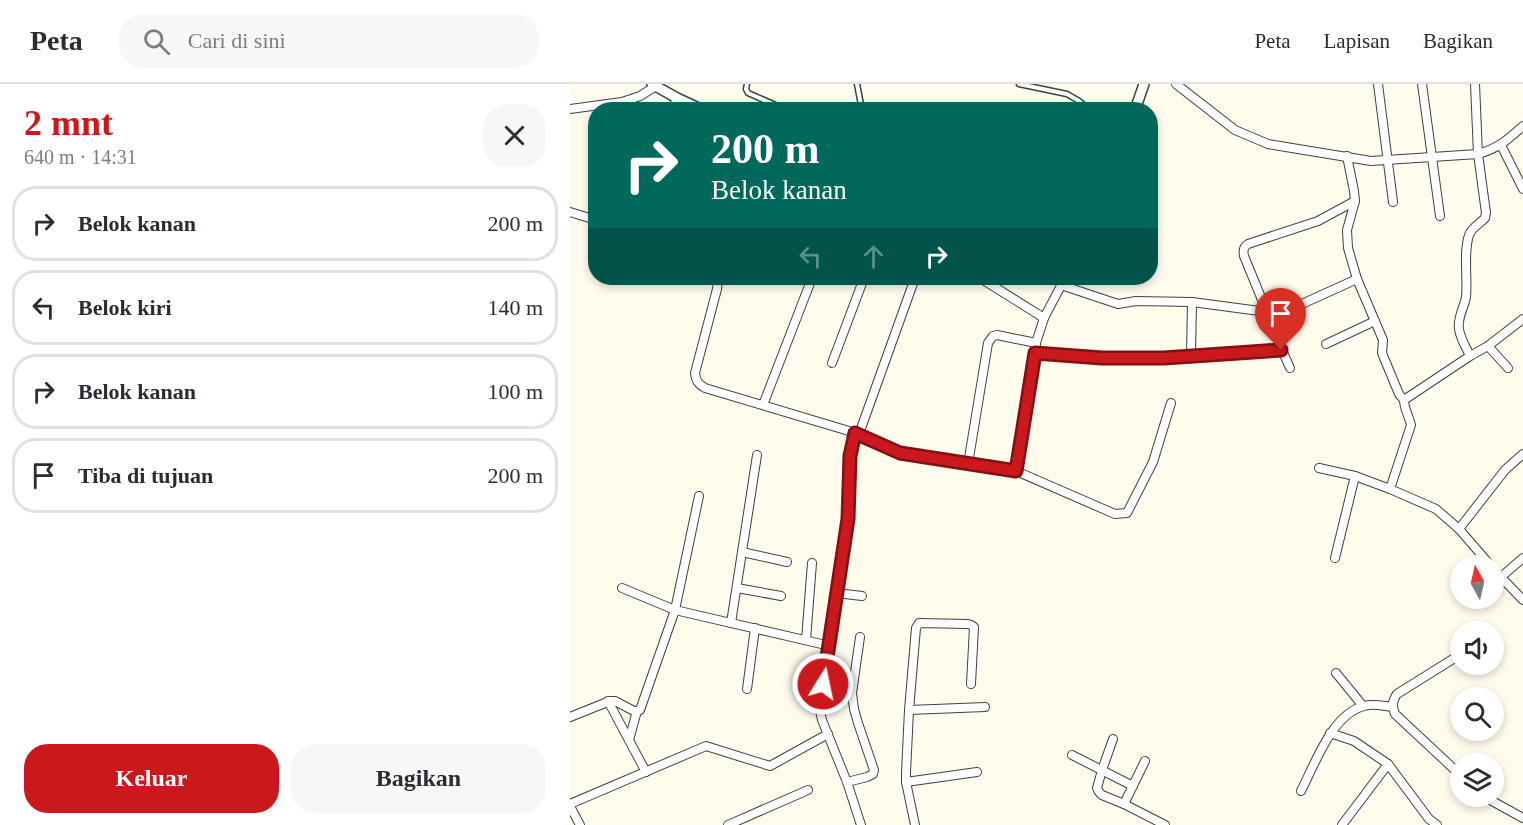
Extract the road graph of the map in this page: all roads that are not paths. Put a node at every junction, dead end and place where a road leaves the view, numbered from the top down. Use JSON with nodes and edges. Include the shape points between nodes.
{"nodes":[{"id":1,"x":747,"y":84,"type":"edge"},
{"id":2,"x":857,"y":84,"type":"edge"},
{"id":3,"x":1019,"y":84,"type":"edge"},
{"id":4,"x":1144,"y":84,"type":"edge"},
{"id":5,"x":1176,"y":84,"type":"edge"},
{"id":6,"x":1378,"y":84,"type":"edge"},
{"id":7,"x":1422,"y":84,"type":"edge"},
{"id":8,"x":1475,"y":84,"type":"edge"},
{"id":9,"x":654,"y":85,"type":"edge"},
{"id":10,"x":668,"y":88,"type":"edge"},
{"id":11,"x":677,"y":98,"type":"junction"},
{"id":12,"x":622,"y":102,"type":"edge"},
{"id":13,"x":675,"y":102,"type":"edge"},
{"id":14,"x":686,"y":102,"type":"edge"},
{"id":15,"x":769,"y":102,"type":"edge"},
{"id":16,"x":860,"y":102,"type":"edge"},
{"id":17,"x":1080,"y":102,"type":"edge"},
{"id":18,"x":1138,"y":102,"type":"edge"},
{"id":19,"x":588,"y":107,"type":"edge"},
{"id":20,"x":570,"y":109,"type":"edge"},
{"id":21,"x":1523,"y":126,"type":"edge"},
{"id":22,"x":1502,"y":145,"type":"junction"},
{"id":23,"x":1478,"y":154,"type":"junction"},
{"id":24,"x":1347,"y":156,"type":"junction"},
{"id":25,"x":1432,"y":158,"type":"junction"},
{"id":26,"x":1388,"y":160,"type":"junction"},
{"id":27,"x":1523,"y":189,"type":"edge"},
{"id":28,"x":1355,"y":201,"type":"junction"},
{"id":29,"x":1394,"y":202,"type":"dead end"},
{"id":30,"x":570,"y":212,"type":"edge"},
{"id":31,"x":1440,"y":216,"type":"dead end"},
{"id":32,"x":588,"y":218,"type":"edge"},
{"id":33,"x":1357,"y":279,"type":"junction"},
{"id":34,"x":717,"y":285,"type":"edge"},
{"id":35,"x":809,"y":285,"type":"edge"},
{"id":36,"x":861,"y":285,"type":"edge"},
{"id":37,"x":912,"y":285,"type":"edge"},
{"id":38,"x":992,"y":285,"type":"edge"},
{"id":39,"x":1061,"y":285,"type":"edge"},
{"id":40,"x":1073,"y":285,"type":"edge"},
{"id":41,"x":1192,"y":302,"type":"junction"},
{"id":42,"x":1267,"y":312,"type":"junction"},
{"id":43,"x":1044,"y":318,"type":"junction"},
{"id":44,"x":1523,"y":319,"type":"edge"},
{"id":45,"x":1375,"y":321,"type":"junction"},
{"id":46,"x":1036,"y":343,"type":"junction"},
{"id":47,"x":1326,"y":344,"type":"dead end"},
{"id":48,"x":1488,"y":346,"type":"junction"},
{"id":49,"x":1035,"y":353,"type":"junction"},
{"id":50,"x":1191,"y":356,"type":"junction"},
{"id":51,"x":1470,"y":356,"type":"junction"},
{"id":52,"x":832,"y":363,"type":"dead end"},
{"id":53,"x":1290,"y":368,"type":"dead end"},
{"id":54,"x":1508,"y":368,"type":"dead end"},
{"id":55,"x":1404,"y":400,"type":"junction"},
{"id":56,"x":1172,"y":403,"type":"dead end"},
{"id":57,"x":763,"y":405,"type":"junction"},
{"id":58,"x":857,"y":434,"type":"junction"},
{"id":59,"x":1523,"y":454,"type":"edge"},
{"id":60,"x":757,"y":455,"type":"dead end"},
{"id":61,"x":968,"y":464,"type":"junction"},
{"id":62,"x":1319,"y":468,"type":"dead end"},
{"id":63,"x":1016,"y":471,"type":"junction"},
{"id":64,"x":1355,"y":476,"type":"junction"},
{"id":65,"x":1389,"y":489,"type":"junction"},
{"id":66,"x":699,"y":496,"type":"dead end"},
{"id":67,"x":1459,"y":529,"type":"junction"},
{"id":68,"x":742,"y":552,"type":"junction"},
{"id":69,"x":1481,"y":555,"type":"edge"},
{"id":70,"x":1335,"y":558,"type":"dead end"},
{"id":71,"x":1523,"y":558,"type":"edge"},
{"id":72,"x":787,"y":562,"type":"dead end"},
{"id":73,"x":812,"y":562,"type":"dead end"},
{"id":74,"x":1504,"y":574,"type":"edge"},
{"id":75,"x":1504,"y":580,"type":"edge"},
{"id":76,"x":622,"y":588,"type":"dead end"},
{"id":77,"x":737,"y":588,"type":"junction"},
{"id":78,"x":836,"y":593,"type":"junction"},
{"id":79,"x":781,"y":596,"type":"dead end"},
{"id":80,"x":862,"y":596,"type":"dead end"},
{"id":81,"x":1523,"y":600,"type":"edge"},
{"id":82,"x":675,"y":610,"type":"junction"},
{"id":83,"x":731,"y":623,"type":"junction"},
{"id":84,"x":755,"y":628,"type":"junction"},
{"id":85,"x":860,"y":637,"type":"dead end"},
{"id":86,"x":806,"y":640,"type":"junction"},
{"id":87,"x":830,"y":646,"type":"junction"},
{"id":88,"x":1450,"y":661,"type":"edge"},
{"id":89,"x":1336,"y":673,"type":"dead end"},
{"id":90,"x":971,"y":684,"type":"dead end"},
{"id":91,"x":747,"y":689,"type":"dead end"},
{"id":92,"x":608,"y":701,"type":"junction"},
{"id":93,"x":1363,"y":706,"type":"junction"},
{"id":94,"x":985,"y":707,"type":"dead end"},
{"id":95,"x":1392,"y":707,"type":"junction"},
{"id":96,"x":909,"y":710,"type":"junction"},
{"id":97,"x":637,"y":711,"type":"junction"},
{"id":98,"x":570,"y":717,"type":"edge"},
{"id":99,"x":1330,"y":733,"type":"junction"},
{"id":100,"x":828,"y":734,"type":"junction"},
{"id":101,"x":629,"y":740,"type":"junction"},
{"id":102,"x":1113,"y":740,"type":"dead end"},
{"id":103,"x":1072,"y":755,"type":"dead end"},
{"id":104,"x":1145,"y":761,"type":"dead end"},
{"id":105,"x":1388,"y":764,"type":"junction"},
{"id":106,"x":1450,"y":765,"type":"edge"},
{"id":107,"x":1102,"y":770,"type":"junction"},
{"id":108,"x":646,"y":772,"type":"junction"},
{"id":109,"x":977,"y":772,"type":"dead end"},
{"id":110,"x":847,"y":782,"type":"junction"},
{"id":111,"x":906,"y":782,"type":"junction"},
{"id":112,"x":1132,"y":786,"type":"junction"},
{"id":113,"x":808,"y":789,"type":"dead end"},
{"id":114,"x":1301,"y":791,"type":"dead end"},
{"id":115,"x":1124,"y":804,"type":"junction"},
{"id":116,"x":570,"y":805,"type":"edge"},
{"id":117,"x":1503,"y":807,"type":"edge"},
{"id":118,"x":1523,"y":818,"type":"edge"},
{"id":119,"x":580,"y":825,"type":"edge"},
{"id":120,"x":730,"y":825,"type":"edge"},
{"id":121,"x":861,"y":825,"type":"edge"},
{"id":122,"x":915,"y":825,"type":"edge"},
{"id":123,"x":1165,"y":825,"type":"edge"},
{"id":124,"x":1342,"y":825,"type":"edge"},
{"id":125,"x":1437,"y":825,"type":"edge"}],
"edges":[{"from":1,"to":15,"type":"lane","via":[[748,93]]},
{"from":2,"to":16,"type":"lane"},
{"from":3,"to":17,"type":"lane","via":[[1067,94]]},
{"from":4,"to":18,"type":"street"},
{"from":5,"to":24,"type":"street","via":[[1246,135],[1268,144]]},
{"from":6,"to":26,"type":"street"},
{"from":7,"to":25,"type":"street"},
{"from":8,"to":23,"type":"street"},
{"from":9,"to":10,"type":"street"},
{"from":9,"to":12,"type":"street","via":[[640,96]]},
{"from":10,"to":11,"type":"street"},
{"from":11,"to":13,"type":"street"},
{"from":11,"to":14,"type":"street"},
{"from":19,"to":20,"type":"street"},
{"from":21,"to":22,"type":"street"},
{"from":22,"to":23,"type":"street"},
{"from":22,"to":27,"type":"street"},
{"from":23,"to":25,"type":"street"},
{"from":23,"to":51,"type":"street","via":[[1486,213],[1469,234],[1466,298],[1458,328]]},
{"from":24,"to":26,"type":"street"},
{"from":24,"to":28,"type":"street"},
{"from":25,"to":26,"type":"street"},
{"from":25,"to":31,"type":"street"},
{"from":26,"to":29,"type":"street"},
{"from":28,"to":33,"type":"street","via":[[1347,230]]},
{"from":28,"to":42,"type":"street","via":[[1318,221],[1245,247],[1244,256]]},
{"from":30,"to":32,"type":"street"},
{"from":33,"to":42,"type":"street","via":[[1271,318]]},
{"from":33,"to":45,"type":"street"},
{"from":34,"to":57,"type":"street","via":[[696,379],[705,388]]},
{"from":35,"to":57,"type":"street"},
{"from":36,"to":52,"type":"street"},
{"from":37,"to":58,"type":"street"},
{"from":38,"to":43,"type":"street"},
{"from":39,"to":43,"type":"street"},
{"from":40,"to":41,"type":"street","via":[[1118,304]]},
{"from":41,"to":42,"type":"street"},
{"from":41,"to":50,"type":"street"},
{"from":43,"to":46,"type":"street"},
{"from":44,"to":48,"type":"street"},
{"from":45,"to":47,"type":"street"},
{"from":45,"to":55,"type":"street","via":[[1383,340],[1382,353]]},
{"from":46,"to":49,"type":"street"},
{"from":46,"to":61,"type":"street","via":[[997,335],[988,343]]},
{"from":48,"to":51,"type":"street"},
{"from":48,"to":54,"type":"street"},
{"from":49,"to":50,"type":"street","via":[[1113,358]]},
{"from":49,"to":63,"type":"street"},
{"from":50,"to":53,"type":"street","via":[[1281,350]]},
{"from":51,"to":55,"type":"street"},
{"from":55,"to":65,"type":"street","via":[[1411,425]]},
{"from":56,"to":63,"type":"street","via":[[1152,462],[1126,513],[1115,514]]},
{"from":57,"to":58,"type":"street"},
{"from":58,"to":61,"type":"street","via":[[900,453]]},
{"from":58,"to":78,"type":"street","via":[[850,456],[848,519]]},
{"from":59,"to":67,"type":"street","via":[[1505,470]]},
{"from":60,"to":68,"type":"street"},
{"from":61,"to":63,"type":"street"},
{"from":62,"to":64,"type":"street"},
{"from":64,"to":65,"type":"street"},
{"from":64,"to":70,"type":"street"},
{"from":65,"to":67,"type":"street","via":[[1436,509]]},
{"from":66,"to":82,"type":"street"},
{"from":67,"to":69,"type":"street"},
{"from":68,"to":72,"type":"street"},
{"from":68,"to":77,"type":"street"},
{"from":71,"to":74,"type":"street"},
{"from":73,"to":86,"type":"street"},
{"from":75,"to":81,"type":"street"},
{"from":76,"to":82,"type":"street"},
{"from":77,"to":79,"type":"street"},
{"from":77,"to":83,"type":"street"},
{"from":78,"to":80,"type":"street"},
{"from":78,"to":87,"type":"street"},
{"from":82,"to":83,"type":"street"},
{"from":82,"to":97,"type":"street"},
{"from":83,"to":84,"type":"street"},
{"from":84,"to":86,"type":"street"},
{"from":84,"to":91,"type":"street"},
{"from":85,"to":110,"type":"street","via":[[852,693],[873,774]]},
{"from":86,"to":87,"type":"street"},
{"from":87,"to":100,"type":"street","via":[[820,711]]},
{"from":88,"to":95,"type":"street","via":[[1397,694]]},
{"from":89,"to":93,"type":"street"},
{"from":90,"to":96,"type":"street","via":[[974,627],[918,623]]},
{"from":92,"to":97,"type":"street"},
{"from":92,"to":98,"type":"street"},
{"from":92,"to":101,"type":"street"},
{"from":93,"to":95,"type":"street"},
{"from":93,"to":99,"type":"street","via":[[1349,712]]},
{"from":94,"to":96,"type":"street"},
{"from":95,"to":106,"type":"street"},
{"from":96,"to":111,"type":"street"},
{"from":97,"to":101,"type":"street"},
{"from":99,"to":105,"type":"street","via":[[1354,741]]},
{"from":99,"to":114,"type":"street"},
{"from":100,"to":108,"type":"street","via":[[772,765],[706,746]]},
{"from":100,"to":110,"type":"street"},
{"from":101,"to":108,"type":"street"},
{"from":102,"to":107,"type":"street"},
{"from":103,"to":107,"type":"street"},
{"from":104,"to":112,"type":"street"},
{"from":105,"to":124,"type":"street"},
{"from":105,"to":125,"type":"street"},
{"from":107,"to":112,"type":"street"},
{"from":107,"to":115,"type":"street","via":[[1098,792]]},
{"from":108,"to":116,"type":"street"},
{"from":109,"to":111,"type":"street"},
{"from":110,"to":121,"type":"street"},
{"from":111,"to":122,"type":"street"},
{"from":112,"to":115,"type":"street"},
{"from":113,"to":120,"type":"street"},
{"from":115,"to":123,"type":"street"},
{"from":116,"to":119,"type":"street"},
{"from":117,"to":118,"type":"street"}]}
